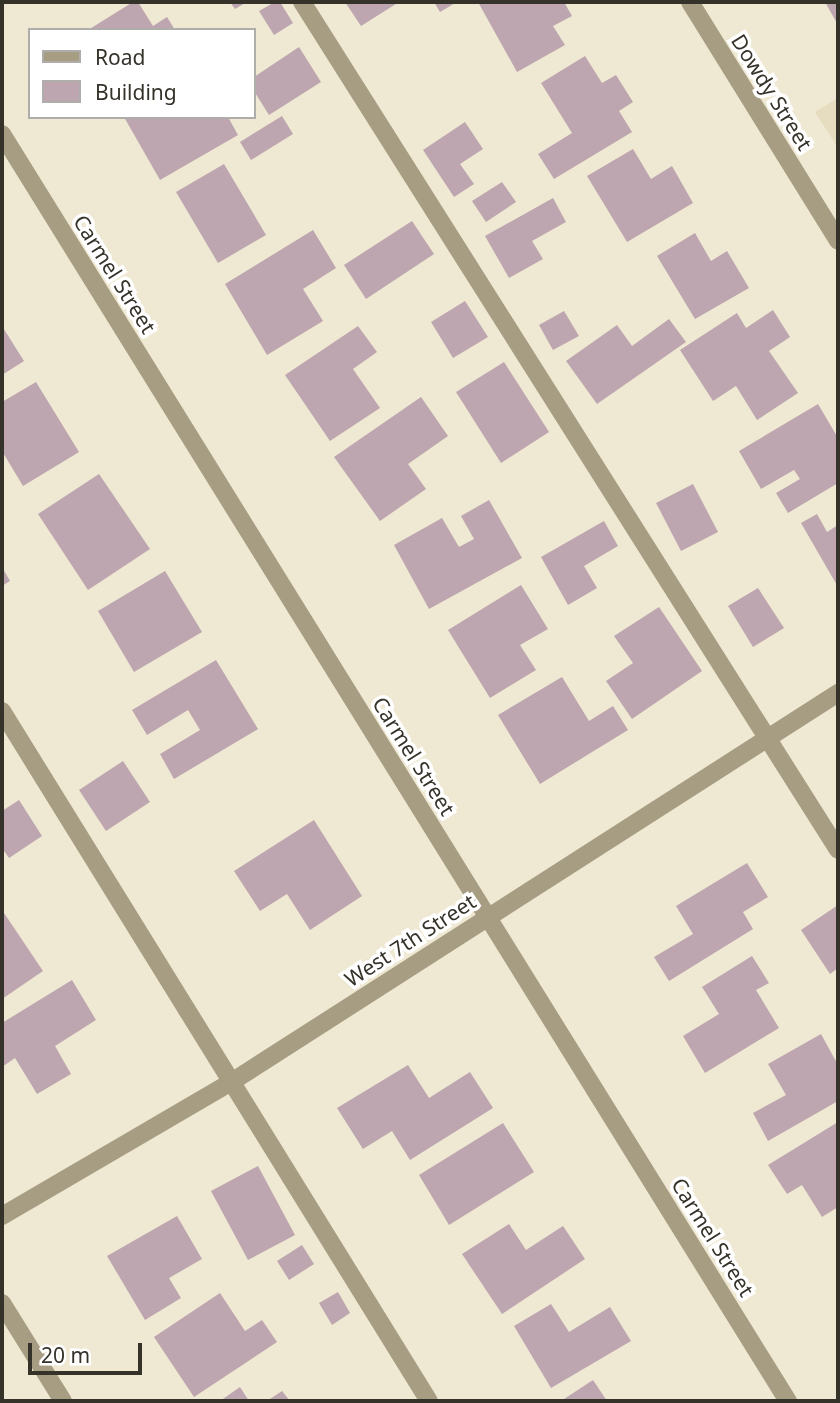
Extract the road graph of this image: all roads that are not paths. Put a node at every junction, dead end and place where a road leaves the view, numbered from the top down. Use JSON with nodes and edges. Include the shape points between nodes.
{"nodes":[{"id":1,"x":302,"y":2,"type":"edge"},
{"id":2,"x":690,"y":2,"type":"edge"},
{"id":3,"x":2,"y":134,"type":"edge"},
{"id":4,"x":838,"y":241,"type":"edge"},
{"id":5,"x":838,"y":693,"type":"edge"},
{"id":6,"x":2,"y":711,"type":"edge"},
{"id":7,"x":768,"y":738,"type":"junction"},
{"id":8,"x":838,"y":850,"type":"edge"},
{"id":9,"x":488,"y":917,"type":"junction"},
{"id":10,"x":233,"y":1081,"type":"junction"},
{"id":11,"x":2,"y":1216,"type":"edge"},
{"id":12,"x":2,"y":1303,"type":"edge"},
{"id":13,"x":63,"y":1401,"type":"edge"},
{"id":14,"x":429,"y":1401,"type":"edge"},
{"id":15,"x":788,"y":1401,"type":"edge"}],
"edges":[{"from":1,"to":7,"type":"street"},
{"from":2,"to":4,"type":"street","name":"Dowdy Street"},
{"from":3,"to":9,"type":"street","name":"Carmel Street"},
{"from":5,"to":7,"type":"street","name":"West 7th Street"},
{"from":6,"to":10,"type":"street"},
{"from":7,"to":8,"type":"street"},
{"from":7,"to":9,"type":"street","name":"West 7th Street"},
{"from":9,"to":10,"type":"street","name":"West 7th Street"},
{"from":9,"to":15,"type":"street","name":"Carmel Street"},
{"from":10,"to":11,"type":"street","name":"West 7th Street"},
{"from":10,"to":14,"type":"street"},
{"from":12,"to":13,"type":"street"}]}
